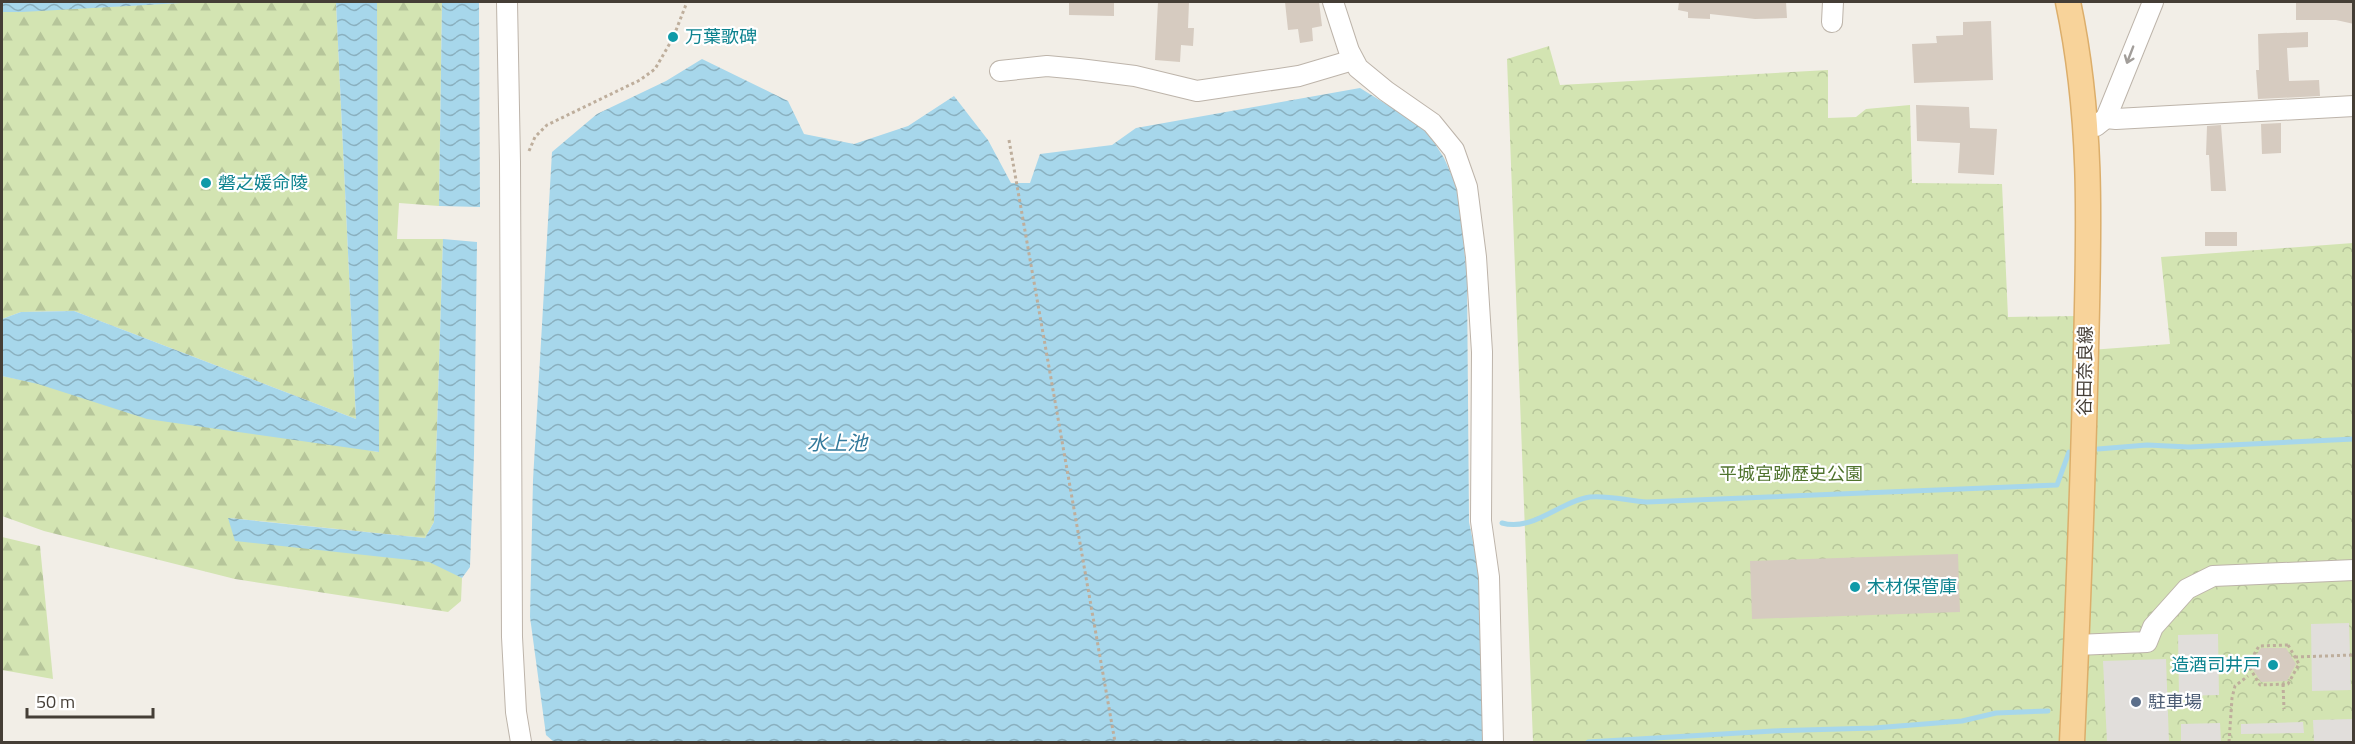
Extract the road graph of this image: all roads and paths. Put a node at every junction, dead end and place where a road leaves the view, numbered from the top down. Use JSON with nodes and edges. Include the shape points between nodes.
{"nodes":[{"id":1,"x":507,"y":2,"type":"edge"},
{"id":2,"x":687,"y":2,"type":"edge"},
{"id":3,"x":1332,"y":2,"type":"edge"},
{"id":4,"x":1833,"y":2,"type":"edge"},
{"id":5,"x":2068,"y":2,"type":"edge"},
{"id":6,"x":2153,"y":2,"type":"edge"},
{"id":7,"x":1832,"y":22,"type":"dead end"},
{"id":8,"x":1353,"y":60,"type":"junction"},
{"id":9,"x":1000,"y":71,"type":"dead end"},
{"id":10,"x":2354,"y":106,"type":"edge"},
{"id":11,"x":2103,"y":122,"type":"junction"},
{"id":12,"x":1009,"y":140,"type":"dead end"},
{"id":13,"x":529,"y":158,"type":"dead end"},
{"id":14,"x":2354,"y":570,"type":"edge"},
{"id":15,"x":2076,"y":645,"type":"junction"},
{"id":16,"x":2354,"y":655,"type":"edge"},
{"id":17,"x":2295,"y":657,"type":"junction"},
{"id":18,"x":2248,"y":676,"type":"dead end"},
{"id":19,"x":2283,"y":684,"type":"junction"},
{"id":20,"x":2284,"y":709,"type":"dead end"},
{"id":21,"x":521,"y":742,"type":"edge"},
{"id":22,"x":1115,"y":742,"type":"edge"},
{"id":23,"x":1493,"y":742,"type":"edge"},
{"id":24,"x":2072,"y":742,"type":"edge"},
{"id":25,"x":2229,"y":742,"type":"edge"}],
"edges":[{"from":1,"to":21,"type":"street","via":[[512,637]]},
{"from":2,"to":13,"type":"path","via":[[655,69],[547,125],[535,137]]},
{"from":3,"to":8,"type":"street"},
{"from":4,"to":7,"type":"street"},
{"from":5,"to":11,"type":"main road","name":"谷田奈良線","via":[[2077,44]]},
{"from":6,"to":11,"type":"street","one_way":true},
{"from":8,"to":9,"type":"street","via":[[1299,76],[1197,91],[1135,76],[1079,69],[1047,66]]},
{"from":8,"to":23,"type":"street","via":[[1386,91],[1432,123],[1454,150],[1467,187],[1482,352],[1481,521],[1489,577]]},
{"from":10,"to":11,"type":"street"},
{"from":11,"to":15,"type":"main road","name":"谷田奈良線","via":[[2089,198]]},
{"from":12,"to":22,"type":"path"},
{"from":14,"to":15,"type":"street","via":[[2213,576],[2187,589],[2153,627],[2147,642]]},
{"from":15,"to":24,"type":"main road","name":"谷田奈良線"},
{"from":16,"to":17,"type":"path"},
{"from":17,"to":19,"type":"path","via":[[2299,664],[2288,684]]},
{"from":17,"to":19,"type":"path","via":[[2288,645],[2259,646],[2248,665],[2260,685]]},
{"from":18,"to":25,"type":"path","via":[[2235,686]]},
{"from":19,"to":20,"type":"path"}]}
